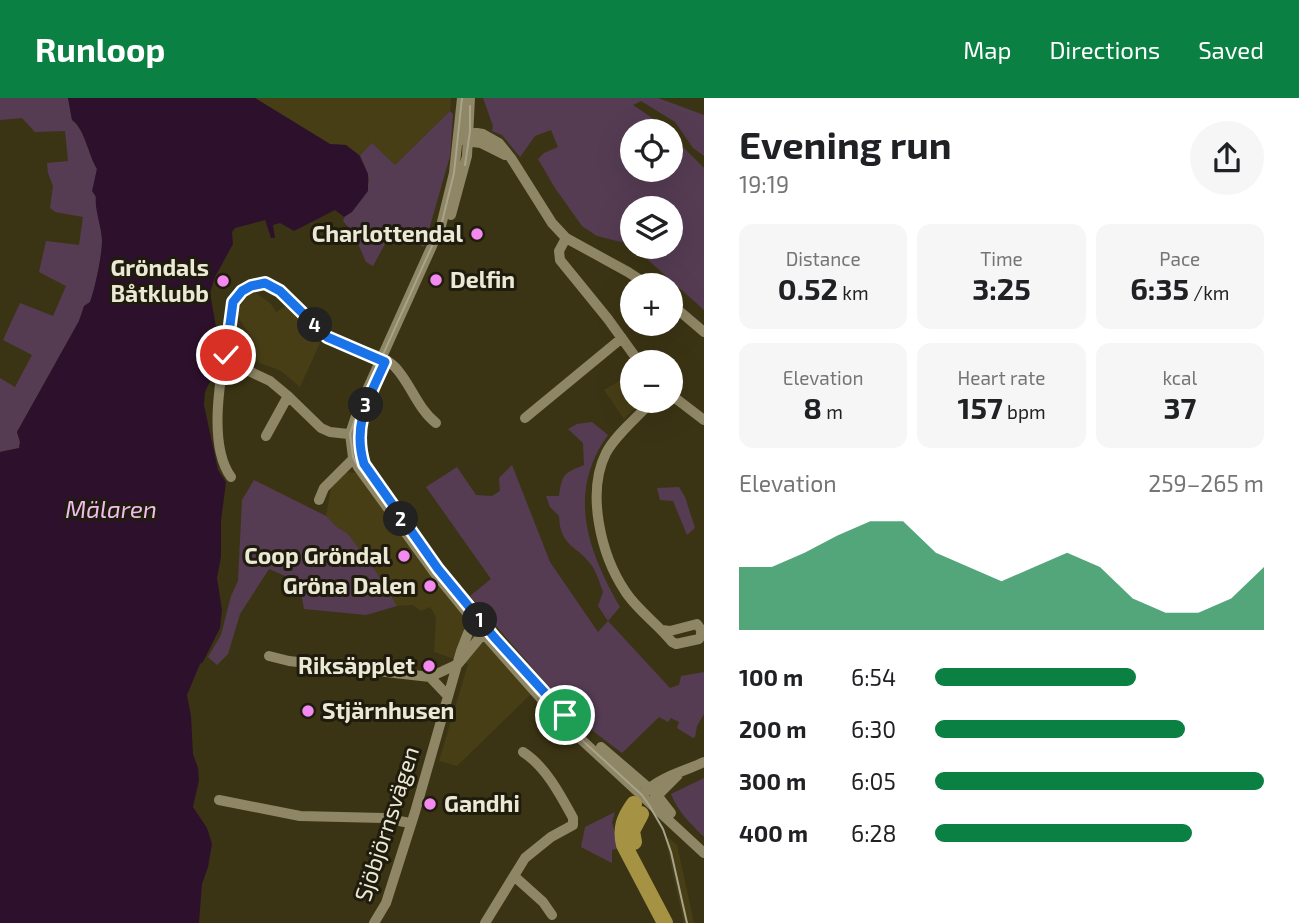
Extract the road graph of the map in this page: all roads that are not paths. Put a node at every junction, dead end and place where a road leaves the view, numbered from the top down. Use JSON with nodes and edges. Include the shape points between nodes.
{"nodes":[{"id":1,"x":462,"y":98,"type":"edge"},
{"id":2,"x":470,"y":98,"type":"edge"},
{"id":3,"x":464,"y":136,"type":"junction"},
{"id":4,"x":566,"y":238,"type":"junction"},
{"id":5,"x":630,"y":273,"type":"edge"},
{"id":6,"x":683,"y":314,"type":"edge"},
{"id":7,"x":704,"y":332,"type":"edge"},
{"id":8,"x":622,"y":338,"type":"junction"},
{"id":9,"x":630,"y":350,"type":"edge"},
{"id":10,"x":383,"y":360,"type":"junction"},
{"id":11,"x":251,"y":372,"type":"dead end"},
{"id":12,"x":288,"y":396,"type":"junction"},
{"id":13,"x":683,"y":404,"type":"edge"},
{"id":14,"x":641,"y":413,"type":"edge"},
{"id":15,"x":525,"y":418,"type":"dead end"},
{"id":16,"x":704,"y":420,"type":"edge"},
{"id":17,"x":436,"y":423,"type":"dead end"},
{"id":18,"x":355,"y":435,"type":"junction"},
{"id":19,"x":266,"y":436,"type":"dead end"},
{"id":20,"x":357,"y":455,"type":"junction"},
{"id":21,"x":232,"y":477,"type":"dead end"},
{"id":22,"x":319,"y":500,"type":"dead end"},
{"id":23,"x":481,"y":626,"type":"junction"},
{"id":24,"x":662,"y":630,"type":"dead end"},
{"id":25,"x":270,"y":656,"type":"dead end"},
{"id":26,"x":458,"y":664,"type":"junction"},
{"id":27,"x":430,"y":677,"type":"junction"},
{"id":28,"x":449,"y":696,"type":"junction"},
{"id":29,"x":523,"y":752,"type":"dead end"},
{"id":30,"x":704,"y":762,"type":"edge"},
{"id":31,"x":219,"y":800,"type":"dead end"},
{"id":32,"x":645,"y":800,"type":"junction"},
{"id":33,"x":410,"y":823,"type":"junction"},
{"id":34,"x":704,"y":853,"type":"edge"},
{"id":35,"x":514,"y":876,"type":"junction"},
{"id":36,"x":552,"y":915,"type":"dead end"},
{"id":37,"x":374,"y":923,"type":"edge"},
{"id":38,"x":485,"y":923,"type":"edge"},
{"id":39,"x":666,"y":923,"type":"edge"},
{"id":40,"x":673,"y":923,"type":"edge"}],
"edges":[{"from":1,"to":3,"type":"street"},
{"from":2,"to":3,"type":"street"},
{"from":3,"to":4,"type":"street","via":[[492,137],[512,158]]},
{"from":3,"to":10,"type":"street","via":[[441,226]]},
{"from":4,"to":5,"type":"street"},
{"from":4,"to":8,"type":"street","via":[[560,260]]},
{"from":6,"to":7,"type":"street"},
{"from":8,"to":9,"type":"street"},
{"from":8,"to":15,"type":"street"},
{"from":10,"to":17,"type":"street","via":[[394,366],[425,414]]},
{"from":10,"to":18,"type":"street","via":[[358,410]]},
{"from":10,"to":21,"type":"street","via":[[327,337],[280,291],[265,283],[242,291],[233,302],[218,401],[217,434]]},
{"from":11,"to":12,"type":"street"},
{"from":12,"to":18,"type":"street","via":[[321,428]]},
{"from":12,"to":19,"type":"street"},
{"from":13,"to":16,"type":"street"},
{"from":14,"to":24,"type":"street","via":[[608,450],[600,473],[598,503],[603,541],[620,582]]},
{"from":18,"to":20,"type":"street"},
{"from":20,"to":22,"type":"street","via":[[324,488]]},
{"from":20,"to":23,"type":"street","via":[[358,467],[393,516]]},
{"from":23,"to":26,"type":"street","name":"Sjöbjörnsvägen","via":[[468,633]]},
{"from":23,"to":32,"type":"street","via":[[559,719]]},
{"from":25,"to":27,"type":"street"},
{"from":26,"to":27,"type":"street"},
{"from":26,"to":28,"type":"street","name":"Sjöbjörnsvägen"},
{"from":27,"to":28,"type":"street"},
{"from":28,"to":33,"type":"street","name":"Sjöbjörnsvägen"},
{"from":29,"to":35,"type":"street","via":[[548,777],[573,825],[540,845]]},
{"from":30,"to":32,"type":"street","via":[[662,778]]},
{"from":31,"to":33,"type":"street","via":[[300,816]]},
{"from":32,"to":34,"type":"street"},
{"from":32,"to":39,"type":"highway","via":[[623,822],[621,833]]},
{"from":32,"to":40,"type":"highway","via":[[632,838]]},
{"from":33,"to":37,"type":"street","name":"Sjöbjörnsvägen","via":[[386,903]]},
{"from":35,"to":36,"type":"street"},
{"from":35,"to":38,"type":"street"}]}
